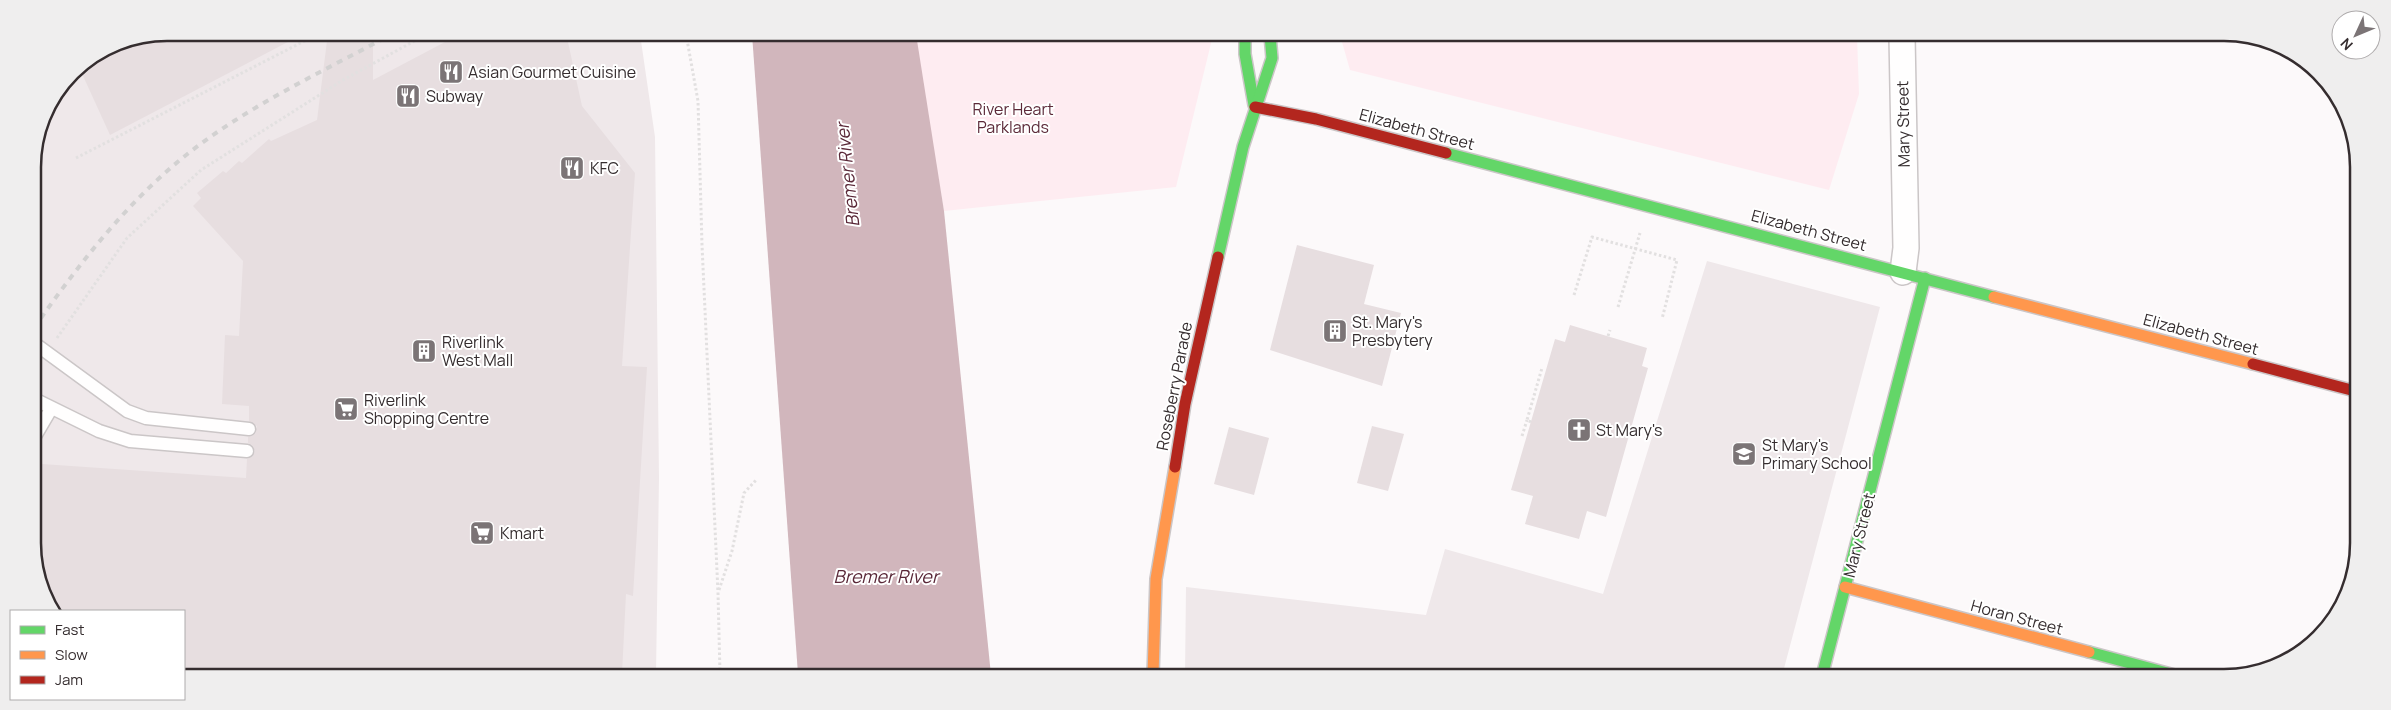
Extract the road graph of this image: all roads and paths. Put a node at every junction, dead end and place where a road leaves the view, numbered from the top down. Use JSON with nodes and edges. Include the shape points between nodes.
{"nodes":[{"id":1,"x":304,"y":41,"type":"edge"},
{"id":2,"x":414,"y":41,"type":"edge"},
{"id":3,"x":687,"y":41,"type":"edge"},
{"id":4,"x":1245,"y":41,"type":"edge"},
{"id":5,"x":1271,"y":41,"type":"edge"},
{"id":6,"x":1902,"y":41,"type":"edge"},
{"id":7,"x":1254,"y":107,"type":"junction"},
{"id":8,"x":76,"y":158,"type":"dead end"},
{"id":9,"x":1640,"y":233,"type":"dead end"},
{"id":10,"x":1636,"y":250,"type":"junction"},
{"id":11,"x":1914,"y":275,"type":"junction"},
{"id":12,"x":1574,"y":295,"type":"dead end"},
{"id":13,"x":1618,"y":307,"type":"dead end"},
{"id":14,"x":1662,"y":320,"type":"dead end"},
{"id":15,"x":1610,"y":330,"type":"dead end"},
{"id":16,"x":1608,"y":336,"type":"dead end"},
{"id":17,"x":55,"y":340,"type":"dead end"},
{"id":18,"x":42,"y":348,"type":"edge"},
{"id":19,"x":1542,"y":368,"type":"dead end"},
{"id":20,"x":2350,"y":390,"type":"edge"},
{"id":21,"x":41,"y":404,"type":"edge"},
{"id":22,"x":50,"y":409,"type":"junction"},
{"id":23,"x":41,"y":425,"type":"edge"},
{"id":24,"x":248,"y":430,"type":"dead end"},
{"id":25,"x":1522,"y":436,"type":"dead end"},
{"id":26,"x":247,"y":451,"type":"dead end"},
{"id":27,"x":757,"y":479,"type":"dead end"},
{"id":28,"x":1845,"y":587,"type":"junction"},
{"id":29,"x":718,"y":593,"type":"junction"},
{"id":30,"x":1824,"y":668,"type":"edge"},
{"id":31,"x":2148,"y":668,"type":"edge"},
{"id":32,"x":720,"y":669,"type":"edge"},
{"id":33,"x":1153,"y":669,"type":"edge"}],
"edges":[{"from":1,"to":8,"type":"path"},
{"from":2,"to":17,"type":"path","via":[[343,80],[201,170],[127,238]]},
{"from":3,"to":29,"type":"path","via":[[698,101]]},
{"from":4,"to":7,"type":"street"},
{"from":5,"to":7,"type":"street","name":"Roseberry Parade","via":[[1272,58]]},
{"from":6,"to":11,"type":"street","name":"Mary Street","via":[[1906,248]]},
{"from":7,"to":11,"type":"street","name":"Elizabeth Street","via":[[1316,119]]},
{"from":7,"to":33,"type":"street","name":"Roseberry Parade","via":[[1185,404],[1156,579]]},
{"from":9,"to":10,"type":"path"},
{"from":10,"to":12,"type":"path","via":[[1592,237]]},
{"from":10,"to":13,"type":"path"},
{"from":10,"to":14,"type":"path","via":[[1677,260]]},
{"from":11,"to":20,"type":"street","name":"Elizabeth Street"},
{"from":11,"to":28,"type":"street","name":"Mary Street"},
{"from":15,"to":16,"type":"path"},
{"from":18,"to":24,"type":"lane","via":[[127,411],[146,418]]},
{"from":19,"to":25,"type":"path"},
{"from":21,"to":22,"type":"lane"},
{"from":22,"to":23,"type":"lane"},
{"from":22,"to":26,"type":"lane","via":[[130,441]]},
{"from":27,"to":29,"type":"path","via":[[744,493],[732,552]]},
{"from":28,"to":30,"type":"street","name":"Mary Street"},
{"from":28,"to":31,"type":"street","name":"Horan Street"},
{"from":29,"to":32,"type":"path"}]}
